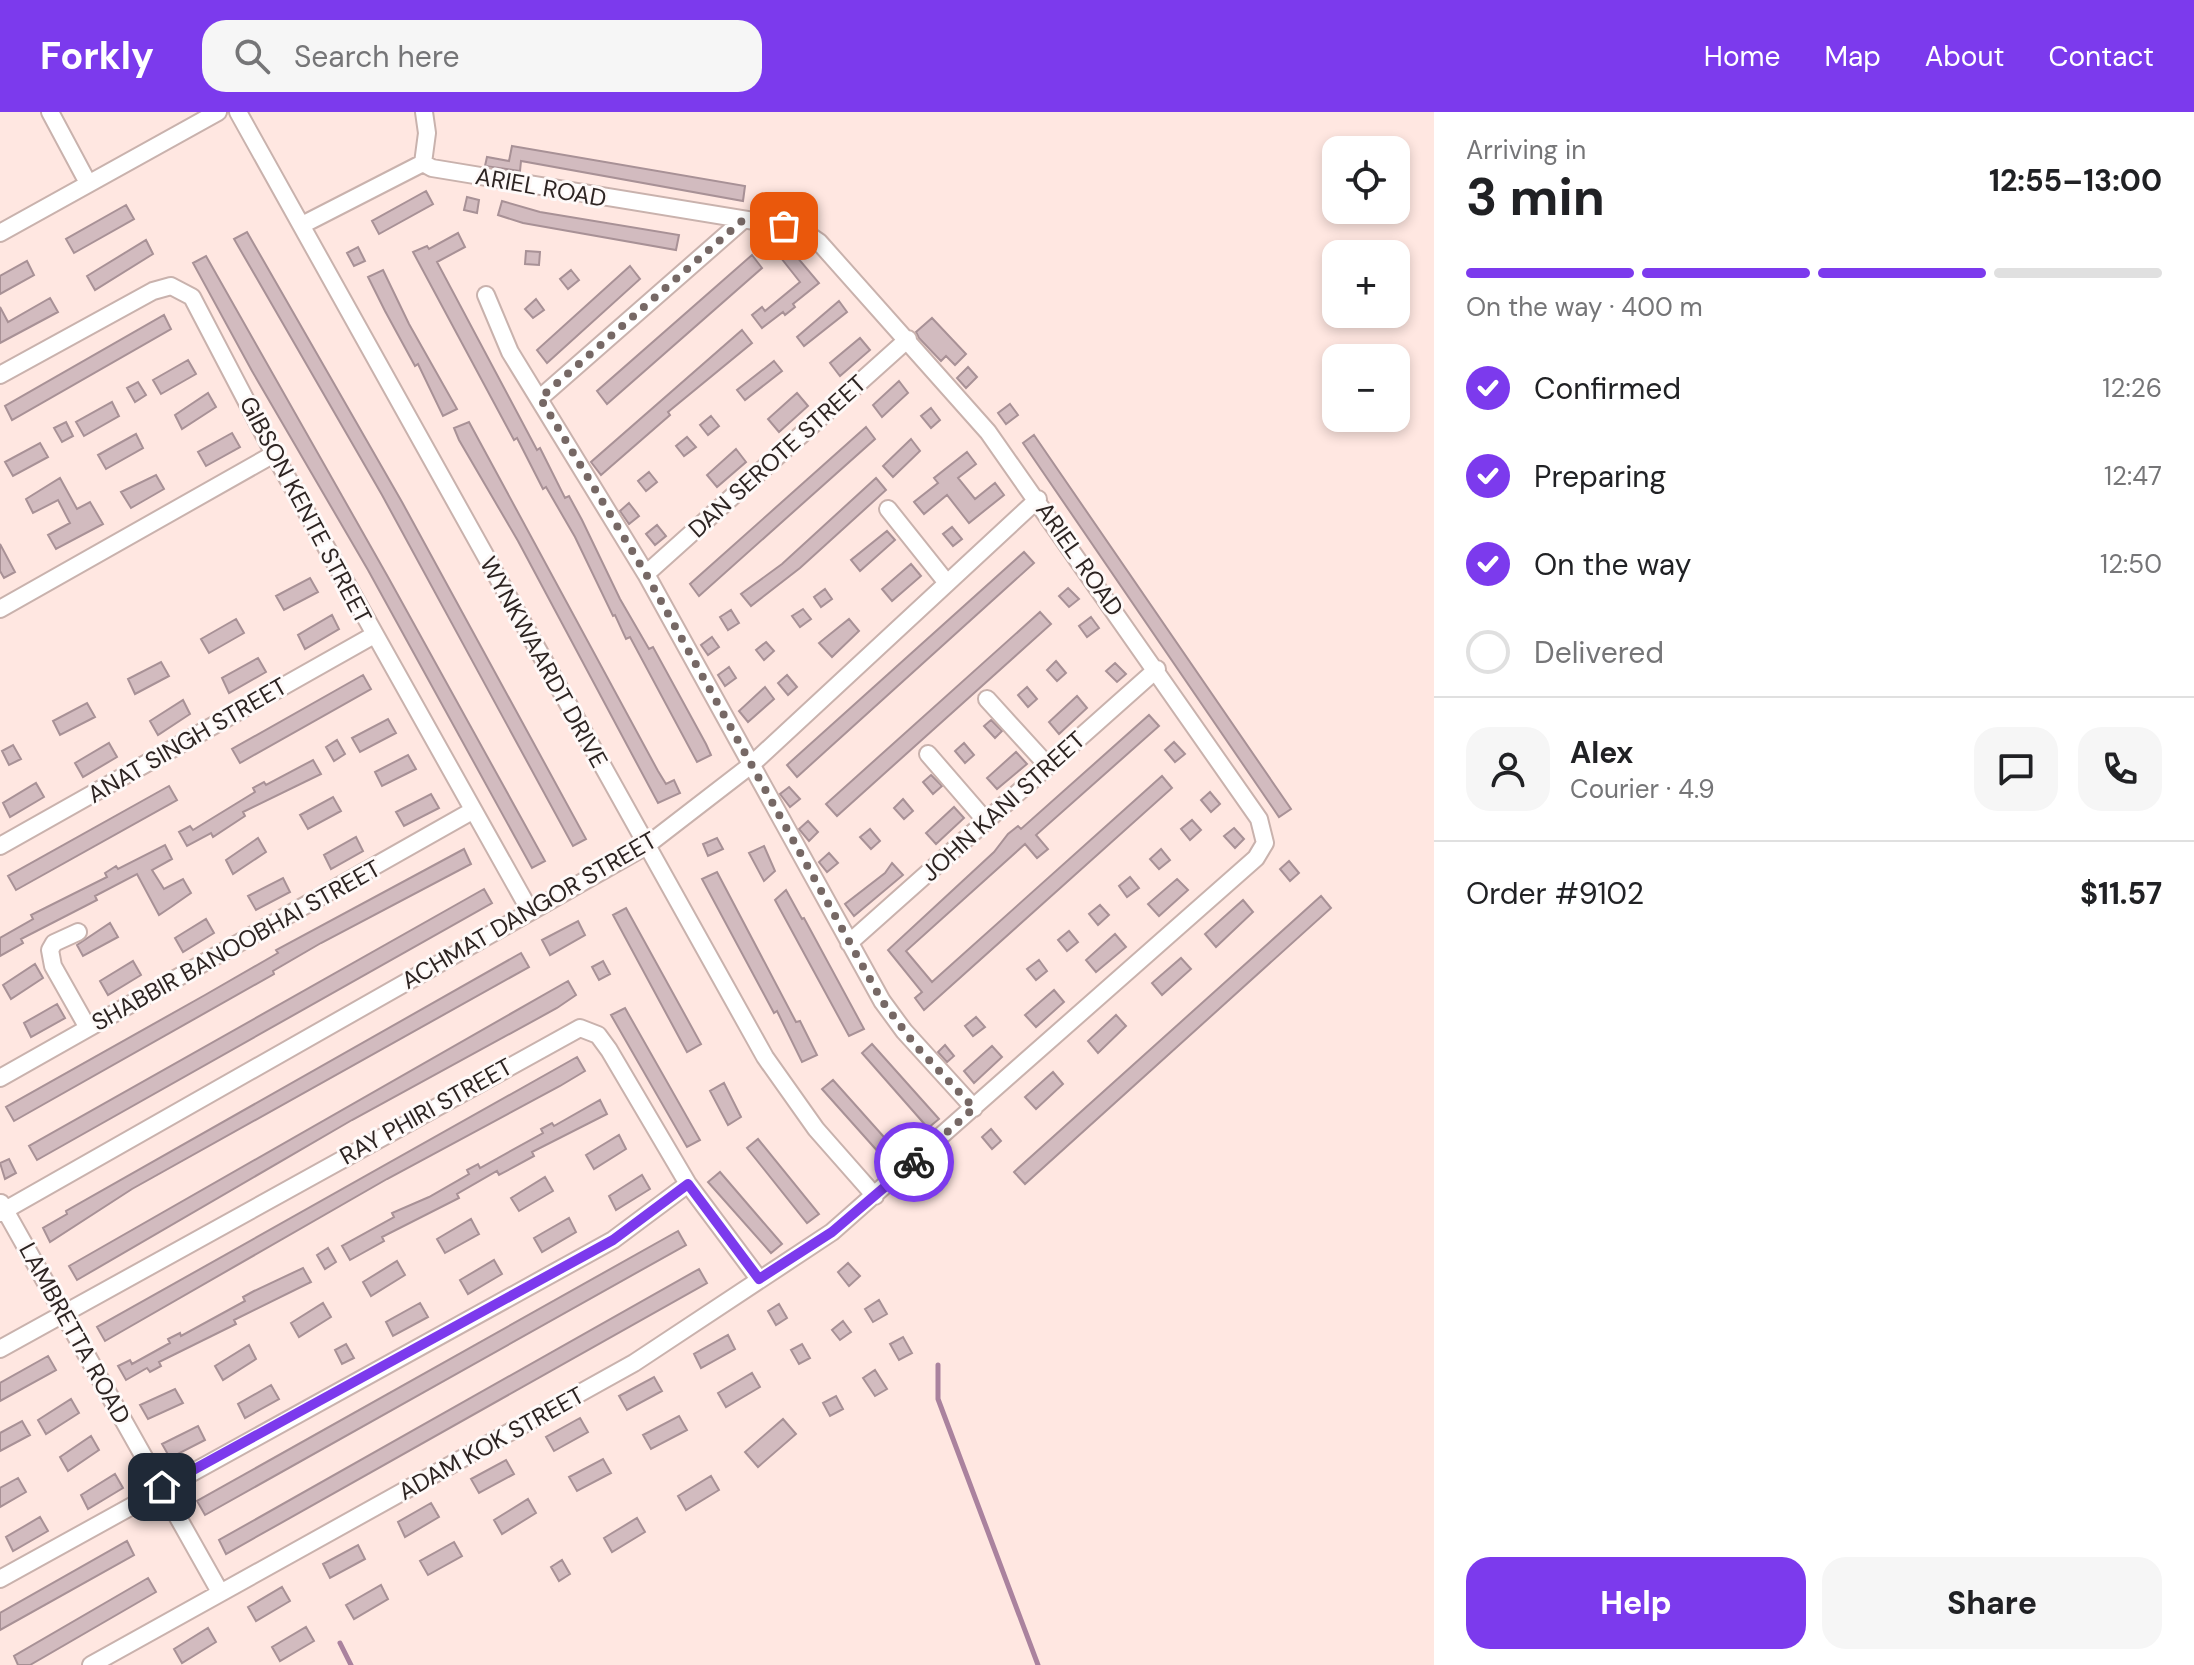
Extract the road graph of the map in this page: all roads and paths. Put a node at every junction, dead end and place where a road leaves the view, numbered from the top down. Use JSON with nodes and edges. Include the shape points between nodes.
{"nodes":[{"id":1,"x":50,"y":112,"type":"edge"},
{"id":2,"x":218,"y":112,"type":"edge"},
{"id":3,"x":238,"y":112,"type":"edge"},
{"id":4,"x":424,"y":112,"type":"edge"},
{"id":5,"x":423,"y":163,"type":"junction"},
{"id":6,"x":88,"y":183,"type":"junction"},
{"id":7,"x":742,"y":221,"type":"junction"},
{"id":8,"x":302,"y":225,"type":"junction"},
{"id":9,"x":0,"y":233,"type":"edge"},
{"id":10,"x":486,"y":295,"type":"dead end"},
{"id":11,"x":908,"y":339,"type":"junction"},
{"id":12,"x":0,"y":375,"type":"edge"},
{"id":13,"x":540,"y":398,"type":"junction"},
{"id":14,"x":274,"y":454,"type":"junction"},
{"id":15,"x":1038,"y":499,"type":"junction"},
{"id":16,"x":888,"y":509,"type":"dead end"},
{"id":17,"x":646,"y":574,"type":"junction"},
{"id":18,"x":947,"y":583,"type":"junction"},
{"id":19,"x":0,"y":609,"type":"edge"},
{"id":20,"x":374,"y":635,"type":"junction"},
{"id":21,"x":1157,"y":669,"type":"junction"},
{"id":22,"x":987,"y":699,"type":"dead end"},
{"id":23,"x":928,"y":754,"type":"dead end"},
{"id":24,"x":751,"y":765,"type":"junction"},
{"id":25,"x":1048,"y":766,"type":"junction"},
{"id":26,"x":472,"y":811,"type":"junction"},
{"id":27,"x":986,"y":821,"type":"junction"},
{"id":28,"x":0,"y":846,"type":"edge"},
{"id":29,"x":646,"y":846,"type":"junction"},
{"id":30,"x":530,"y":911,"type":"junction"},
{"id":31,"x":78,"y":932,"type":"dead end"},
{"id":32,"x":849,"y":943,"type":"junction"},
{"id":33,"x":88,"y":1028,"type":"junction"},
{"id":34,"x":0,"y":1078,"type":"edge"},
{"id":35,"x":974,"y":1108,"type":"junction"},
{"id":36,"x":688,"y":1184,"type":"junction"},
{"id":37,"x":875,"y":1196,"type":"junction"},
{"id":38,"x":2,"y":1208,"type":"edge"},
{"id":39,"x":759,"y":1279,"type":"junction"},
{"id":40,"x":63,"y":1313,"type":"junction"},
{"id":41,"x":0,"y":1349,"type":"edge"},
{"id":42,"x":162,"y":1487,"type":"junction"},
{"id":43,"x":0,"y":1579,"type":"edge"},
{"id":44,"x":220,"y":1592,"type":"junction"},
{"id":45,"x":91,"y":1665,"type":"edge"}],
"edges":[{"from":1,"to":6,"type":"street"},
{"from":2,"to":6,"type":"street"},
{"from":3,"to":8,"type":"street","name":"WYNKWAARDT DRIVE"},
{"from":4,"to":5,"type":"street"},
{"from":5,"to":7,"type":"street","name":"ARIEL ROAD"},
{"from":5,"to":8,"type":"street"},
{"from":6,"to":9,"type":"street"},
{"from":7,"to":11,"type":"street","name":"ARIEL ROAD","via":[[803,231],[819,242]]},
{"from":7,"to":13,"type":"street"},
{"from":8,"to":29,"type":"street","name":"WYNKWAARDT DRIVE"},
{"from":10,"to":13,"type":"street","via":[[510,352]]},
{"from":11,"to":15,"type":"street","name":"ARIEL ROAD"},
{"from":11,"to":17,"type":"street","name":"DAN SEROTE STREET"},
{"from":12,"to":14,"type":"street","name":"GIBSON KENTE STREET","via":[[141,296],[171,286],[197,305]]},
{"from":13,"to":17,"type":"street"},
{"from":14,"to":19,"type":"street"},
{"from":14,"to":20,"type":"street","name":"GIBSON KENTE STREET"},
{"from":15,"to":18,"type":"street","name":"ACHMAT DANGOR STREET"},
{"from":15,"to":21,"type":"street","name":"ARIEL ROAD"},
{"from":16,"to":18,"type":"street"},
{"from":17,"to":24,"type":"street"},
{"from":18,"to":24,"type":"street","name":"ACHMAT DANGOR STREET"},
{"from":20,"to":26,"type":"street","name":"GIBSON KENTE STREET"},
{"from":20,"to":28,"type":"street","name":"ANAT SINGH STREET"},
{"from":21,"to":25,"type":"street","name":"JOHN KANI STREET"},
{"from":21,"to":35,"type":"street","name":"ARIEL ROAD","via":[[1259,819],[1265,843],[1256,858]]},
{"from":22,"to":25,"type":"street"},
{"from":23,"to":27,"type":"street"},
{"from":24,"to":29,"type":"street","name":"ACHMAT DANGOR STREET"},
{"from":24,"to":32,"type":"street"},
{"from":25,"to":27,"type":"street","name":"JOHN KANI STREET"},
{"from":26,"to":30,"type":"street","name":"GIBSON KENTE STREET"},
{"from":26,"to":33,"type":"street","name":"SHABBIR BANOOBHAI STREET"},
{"from":27,"to":32,"type":"street","name":"JOHN KANI STREET"},
{"from":29,"to":30,"type":"street","name":"ACHMAT DANGOR STREET"},
{"from":29,"to":37,"type":"street","name":"WYNKWAARDT DRIVE","via":[[781,1081]]},
{"from":30,"to":38,"type":"street","name":"ACHMAT DANGOR STREET"},
{"from":31,"to":33,"type":"street","via":[[54,943],[51,958]]},
{"from":32,"to":35,"type":"street","via":[[904,1031]]},
{"from":33,"to":34,"type":"street","name":"SHABBIR BANOOBHAI STREET"},
{"from":35,"to":37,"type":"street","name":"ARIEL ROAD"},
{"from":36,"to":39,"type":"street","name":"RAY PHIRI STREET"},
{"from":36,"to":40,"type":"street","name":"RAY PHIRI STREET","via":[[609,1050],[598,1035],[580,1028]]},
{"from":36,"to":42,"type":"street","via":[[613,1240]]},
{"from":37,"to":39,"type":"street","name":"ADAM KOK STREET","via":[[832,1232]]},
{"from":38,"to":40,"type":"street","name":"LAMBRETTA ROAD"},
{"from":39,"to":44,"type":"street","name":"ADAM KOK STREET","via":[[634,1363]]},
{"from":40,"to":41,"type":"street","name":"RAY PHIRI STREET"},
{"from":40,"to":42,"type":"street","name":"LAMBRETTA ROAD"},
{"from":42,"to":43,"type":"street"},
{"from":42,"to":44,"type":"street","name":"LAMBRETTA ROAD"},
{"from":44,"to":45,"type":"street","name":"ADAM KOK STREET"}]}
